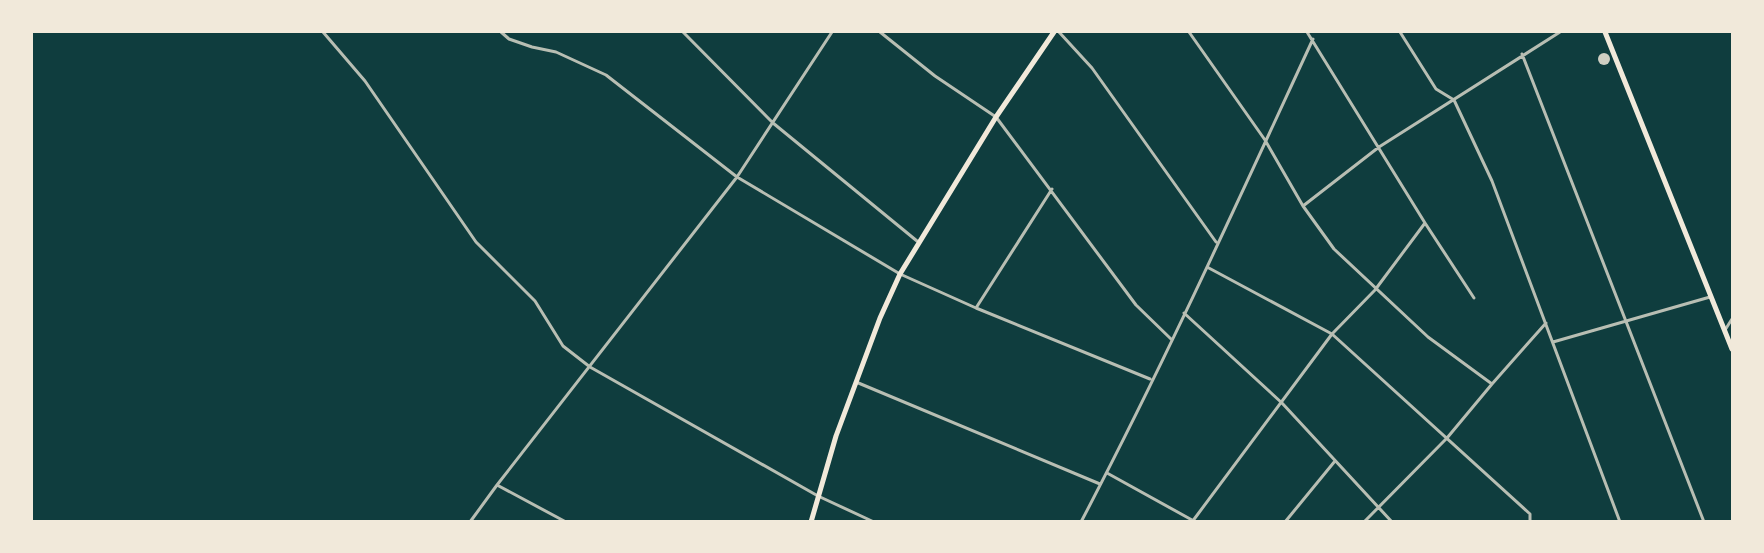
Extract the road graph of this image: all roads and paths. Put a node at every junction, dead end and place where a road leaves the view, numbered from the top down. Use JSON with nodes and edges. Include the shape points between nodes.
{"nodes":[{"id":1,"x":323,"y":32,"type":"edge"},
{"id":2,"x":501,"y":32,"type":"edge"},
{"id":3,"x":684,"y":32,"type":"edge"},
{"id":4,"x":832,"y":32,"type":"edge"},
{"id":5,"x":880,"y":32,"type":"edge"},
{"id":6,"x":1056,"y":32,"type":"edge"},
{"id":7,"x":1189,"y":32,"type":"edge"},
{"id":8,"x":1308,"y":32,"type":"edge"},
{"id":9,"x":1400,"y":32,"type":"edge"},
{"id":10,"x":1560,"y":32,"type":"edge"},
{"id":11,"x":1605,"y":32,"type":"edge"},
{"id":12,"x":1313,"y":39,"type":"junction"},
{"id":13,"x":1522,"y":54,"type":"junction"},
{"id":14,"x":1454,"y":100,"type":"junction"},
{"id":15,"x":996,"y":117,"type":"junction"},
{"id":16,"x":773,"y":123,"type":"junction"},
{"id":17,"x":1265,"y":140,"type":"junction"},
{"id":18,"x":1379,"y":147,"type":"junction"},
{"id":19,"x":737,"y":177,"type":"junction"},
{"id":20,"x":1052,"y":189,"type":"junction"},
{"id":21,"x":1303,"y":206,"type":"junction"},
{"id":22,"x":1425,"y":222,"type":"junction"},
{"id":23,"x":917,"y":241,"type":"junction"},
{"id":24,"x":1216,"y":242,"type":"junction"},
{"id":25,"x":1207,"y":267,"type":"junction"},
{"id":26,"x":900,"y":274,"type":"junction"},
{"id":27,"x":1375,"y":290,"type":"junction"},
{"id":28,"x":1712,"y":296,"type":"junction"},
{"id":29,"x":1474,"y":298,"type":"dead end"},
{"id":30,"x":976,"y":308,"type":"junction"},
{"id":31,"x":1184,"y":313,"type":"junction"},
{"id":32,"x":1732,"y":320,"type":"edge"},
{"id":33,"x":1625,"y":323,"type":"junction"},
{"id":34,"x":1546,"y":324,"type":"junction"},
{"id":35,"x":1725,"y":330,"type":"junction"},
{"id":36,"x":1332,"y":334,"type":"junction"},
{"id":37,"x":1171,"y":339,"type":"junction"},
{"id":38,"x":1553,"y":342,"type":"junction"},
{"id":39,"x":1732,"y":349,"type":"edge"},
{"id":40,"x":590,"y":367,"type":"junction"},
{"id":41,"x":1150,"y":379,"type":"junction"},
{"id":42,"x":856,"y":382,"type":"junction"},
{"id":43,"x":1492,"y":384,"type":"junction"},
{"id":44,"x":1282,"y":403,"type":"junction"},
{"id":45,"x":1447,"y":438,"type":"junction"},
{"id":46,"x":1335,"y":461,"type":"junction"},
{"id":47,"x":1107,"y":473,"type":"junction"},
{"id":48,"x":1100,"y":484,"type":"junction"},
{"id":49,"x":496,"y":485,"type":"junction"},
{"id":50,"x":818,"y":496,"type":"junction"},
{"id":51,"x":1378,"y":507,"type":"junction"},
{"id":52,"x":1193,"y":521,"type":"edge"},
{"id":53,"x":470,"y":522,"type":"edge"},
{"id":54,"x":566,"y":522,"type":"edge"},
{"id":55,"x":811,"y":522,"type":"edge"},
{"id":56,"x":874,"y":522,"type":"edge"},
{"id":57,"x":1081,"y":522,"type":"edge"},
{"id":58,"x":1285,"y":522,"type":"edge"},
{"id":59,"x":1364,"y":522,"type":"edge"},
{"id":60,"x":1392,"y":522,"type":"edge"},
{"id":61,"x":1530,"y":522,"type":"edge"},
{"id":62,"x":1620,"y":522,"type":"edge"},
{"id":63,"x":1704,"y":522,"type":"edge"}],
"edges":[{"from":1,"to":40,"type":"street","via":[[365,81],[476,242],[535,301],[563,346]]},
{"from":2,"to":19,"type":"street","via":[[509,39],[556,52],[606,75]]},
{"from":3,"to":16,"type":"street"},
{"from":4,"to":16,"type":"street"},
{"from":5,"to":15,"type":"street"},
{"from":6,"to":15,"type":"main road"},
{"from":6,"to":24,"type":"street","via":[[1092,68]]},
{"from":7,"to":17,"type":"street"},
{"from":8,"to":12,"type":"street"},
{"from":9,"to":14,"type":"street","via":[[1432,84]]},
{"from":10,"to":13,"type":"street"},
{"from":11,"to":28,"type":"main road"},
{"from":12,"to":17,"type":"street"},
{"from":12,"to":18,"type":"street"},
{"from":13,"to":14,"type":"street"},
{"from":13,"to":33,"type":"street"},
{"from":14,"to":18,"type":"street"},
{"from":14,"to":34,"type":"street","via":[[1492,181]]},
{"from":15,"to":20,"type":"street"},
{"from":15,"to":23,"type":"main road"},
{"from":16,"to":19,"type":"street"},
{"from":16,"to":23,"type":"street"},
{"from":17,"to":21,"type":"street"},
{"from":17,"to":24,"type":"street"},
{"from":18,"to":21,"type":"street"},
{"from":18,"to":22,"type":"street"},
{"from":19,"to":26,"type":"street"},
{"from":19,"to":40,"type":"street"},
{"from":20,"to":30,"type":"street"},
{"from":20,"to":37,"type":"street","via":[[1129,297]]},
{"from":21,"to":27,"type":"street","via":[[1334,249]]},
{"from":22,"to":27,"type":"street"},
{"from":22,"to":29,"type":"street"},
{"from":23,"to":26,"type":"main road"},
{"from":24,"to":25,"type":"street"},
{"from":25,"to":31,"type":"street"},
{"from":25,"to":36,"type":"street"},
{"from":26,"to":30,"type":"street"},
{"from":26,"to":42,"type":"main road"},
{"from":27,"to":36,"type":"street"},
{"from":27,"to":43,"type":"street","via":[[1428,337]]},
{"from":28,"to":33,"type":"street"},
{"from":28,"to":35,"type":"main road"},
{"from":30,"to":41,"type":"street"},
{"from":31,"to":37,"type":"street"},
{"from":31,"to":44,"type":"street"},
{"from":32,"to":35,"type":"street"},
{"from":33,"to":38,"type":"street"},
{"from":33,"to":63,"type":"street"},
{"from":34,"to":38,"type":"street"},
{"from":34,"to":43,"type":"street"},
{"from":35,"to":39,"type":"main road"},
{"from":36,"to":44,"type":"street"},
{"from":36,"to":45,"type":"street"},
{"from":37,"to":41,"type":"street"},
{"from":38,"to":62,"type":"street"},
{"from":40,"to":49,"type":"street"},
{"from":40,"to":50,"type":"street"},
{"from":41,"to":47,"type":"street"},
{"from":42,"to":48,"type":"street"},
{"from":42,"to":50,"type":"main road"},
{"from":43,"to":45,"type":"street"},
{"from":44,"to":46,"type":"street"},
{"from":44,"to":52,"type":"street"},
{"from":45,"to":51,"type":"street"},
{"from":45,"to":61,"type":"street","via":[[1530,514]]},
{"from":46,"to":51,"type":"street"},
{"from":46,"to":58,"type":"street"},
{"from":47,"to":48,"type":"street"},
{"from":47,"to":52,"type":"street"},
{"from":48,"to":57,"type":"street"},
{"from":49,"to":53,"type":"street"},
{"from":49,"to":54,"type":"street"},
{"from":50,"to":55,"type":"main road"},
{"from":50,"to":56,"type":"street"},
{"from":51,"to":59,"type":"street"},
{"from":51,"to":60,"type":"street"}]}
